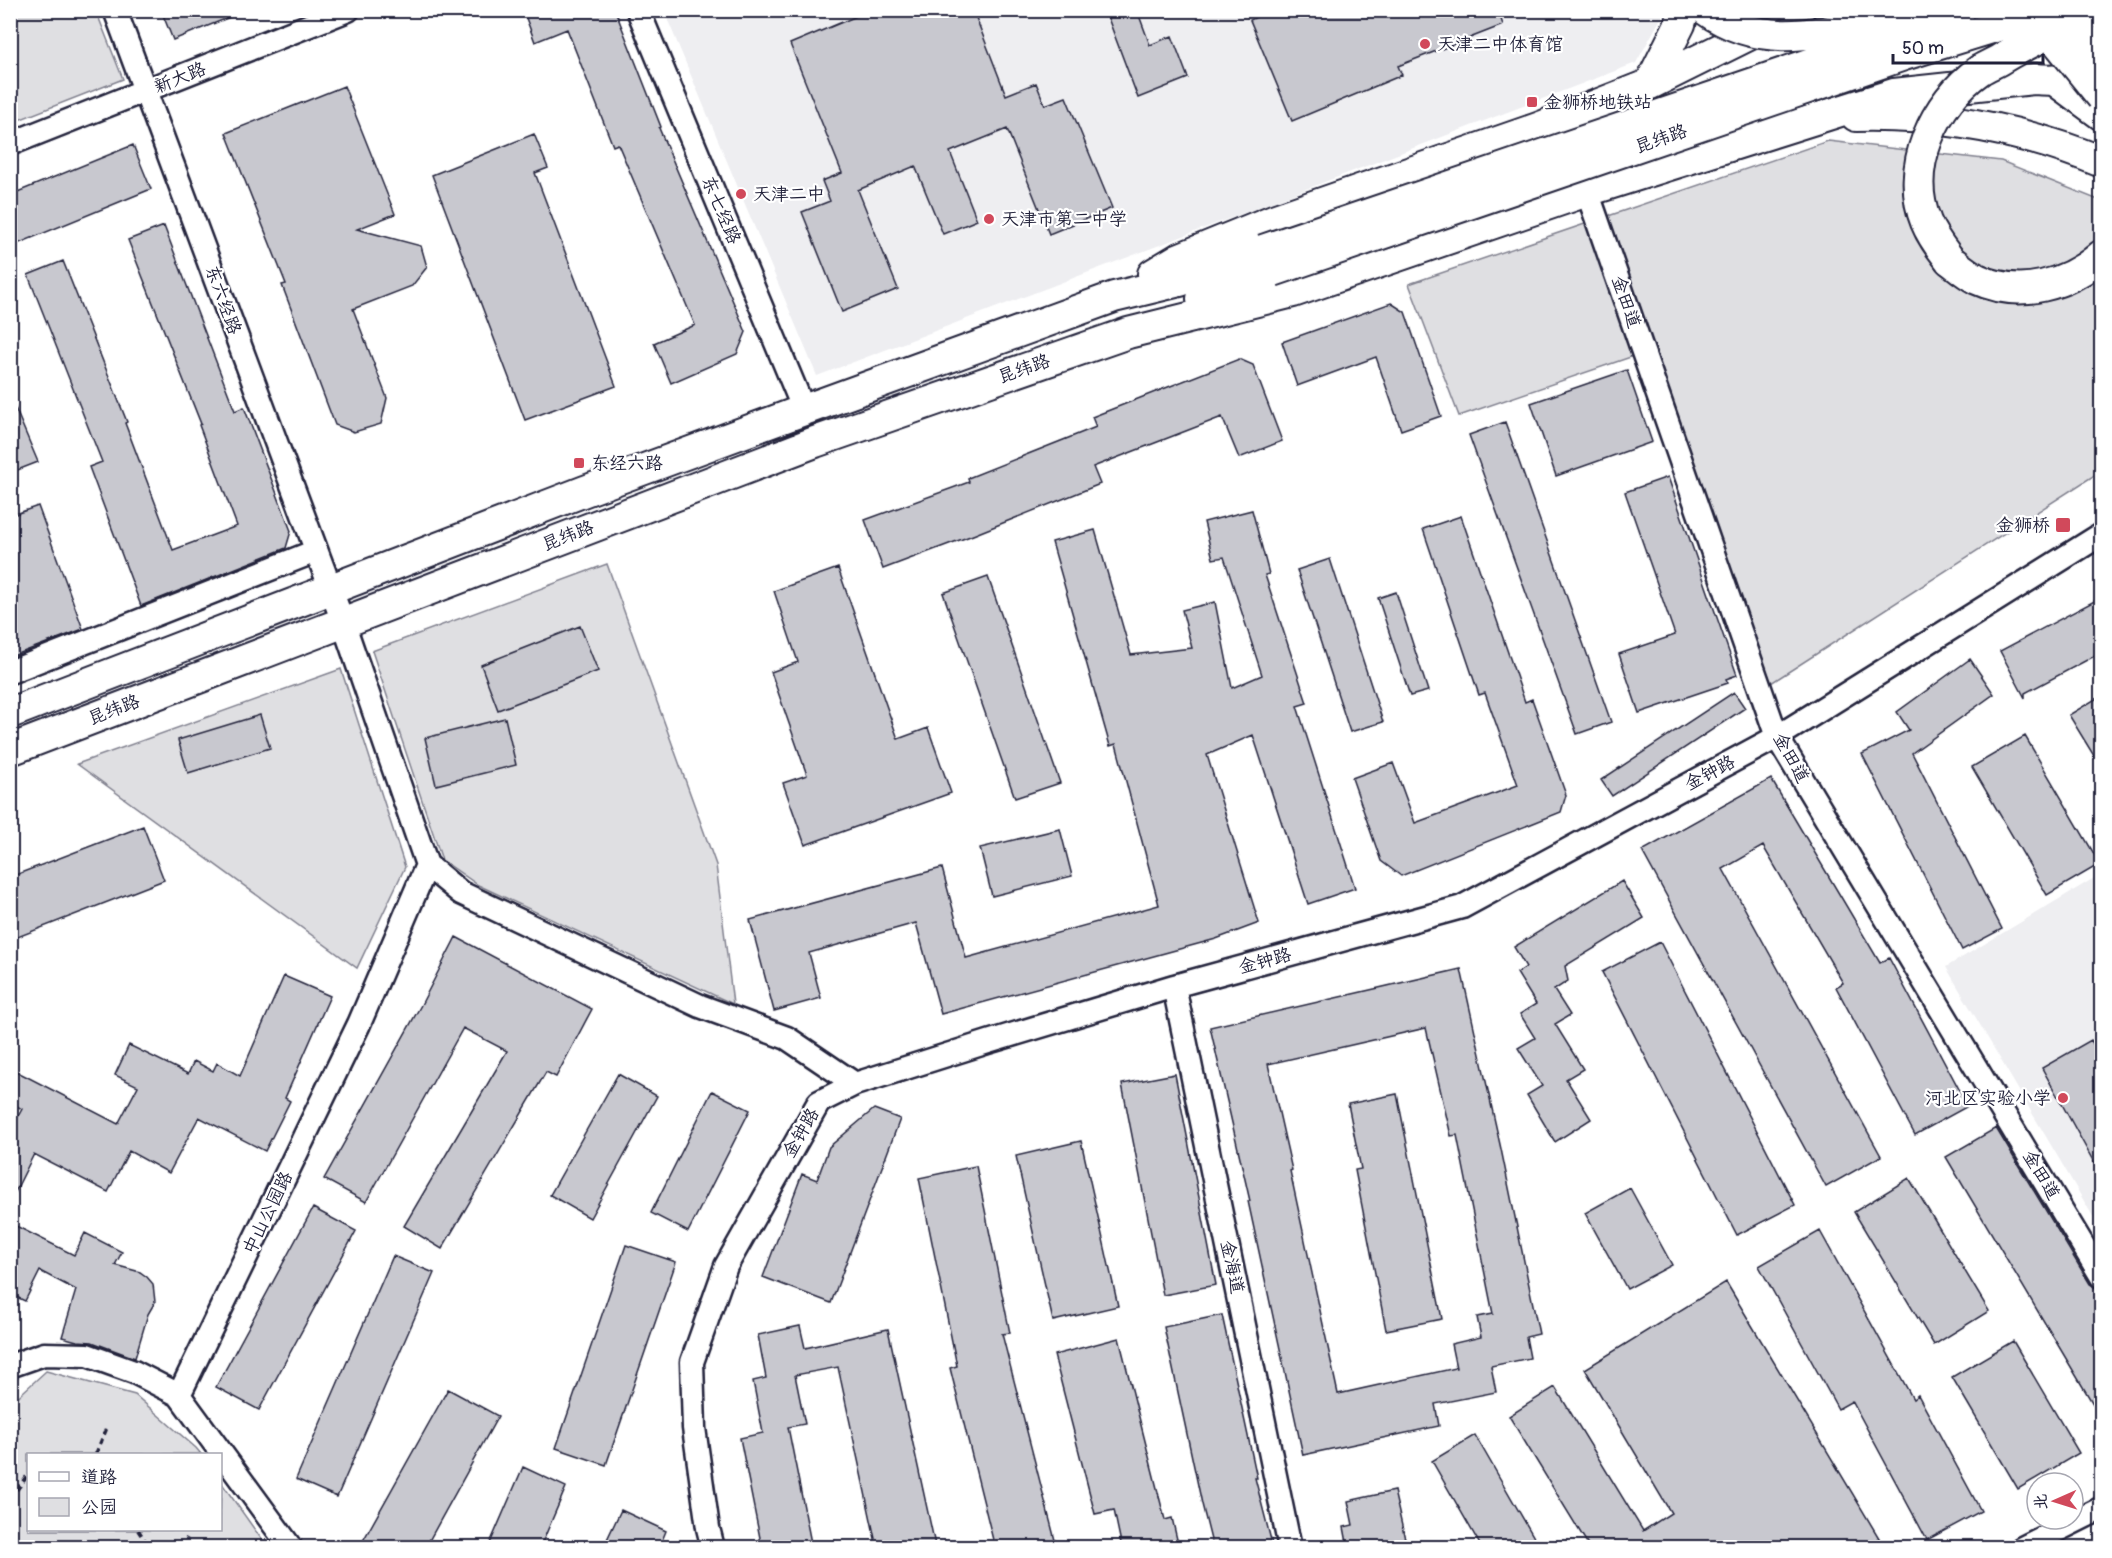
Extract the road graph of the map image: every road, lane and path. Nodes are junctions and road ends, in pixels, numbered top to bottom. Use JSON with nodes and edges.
{"nodes":[{"id":1,"x":115,"y":10,"type":"edge"},
{"id":2,"x":348,"y":10,"type":"edge"},
{"id":3,"x":638,"y":10,"type":"edge"},
{"id":4,"x":1684,"y":10,"type":"edge"},
{"id":5,"x":1706,"y":10,"type":"edge"},
{"id":6,"x":1799,"y":10,"type":"edge"},
{"id":7,"x":1938,"y":10,"type":"edge"},
{"id":8,"x":1960,"y":10,"type":"edge"},
{"id":9,"x":2020,"y":10,"type":"edge"},
{"id":10,"x":2033,"y":10,"type":"edge"},
{"id":11,"x":2052,"y":10,"type":"edge"},
{"id":12,"x":2089,"y":10,"type":"edge"},
{"id":13,"x":2098,"y":10,"type":"edge"},
{"id":14,"x":2102,"y":23,"type":"edge"},
{"id":15,"x":2074,"y":69,"type":"edge"},
{"id":16,"x":1650,"y":84,"type":"junction"},
{"id":17,"x":146,"y":91,"type":"junction"},
{"id":18,"x":2102,"y":97,"type":"edge"},
{"id":19,"x":2102,"y":115,"type":"edge"},
{"id":20,"x":1826,"y":116,"type":"junction"},
{"id":21,"x":10,"y":144,"type":"edge"},
{"id":22,"x":2102,"y":162,"type":"edge"},
{"id":23,"x":1587,"y":191,"type":"junction"},
{"id":24,"x":2102,"y":255,"type":"edge"},
{"id":25,"x":1268,"y":260,"type":"junction"},
{"id":26,"x":1114,"y":297,"type":"junction"},
{"id":27,"x":1128,"y":333,"type":"junction"},
{"id":28,"x":804,"y":410,"type":"junction"},
{"id":29,"x":2102,"y":534,"type":"edge"},
{"id":30,"x":316,"y":551,"type":"junction"},
{"id":31,"x":331,"y":590,"type":"junction"},
{"id":32,"x":343,"y":622,"type":"junction"},
{"id":33,"x":10,"y":672,"type":"edge"},
{"id":34,"x":10,"y":713,"type":"edge"},
{"id":35,"x":1777,"y":737,"type":"junction"},
{"id":36,"x":10,"y":750,"type":"edge"},
{"id":37,"x":427,"y":866,"type":"junction"},
{"id":38,"x":1174,"y":986,"type":"junction"},
{"id":39,"x":855,"y":1084,"type":"junction"},
{"id":40,"x":2102,"y":1276,"type":"edge"},
{"id":41,"x":10,"y":1366,"type":"edge"},
{"id":42,"x":179,"y":1395,"type":"junction"},
{"id":43,"x":107,"y":1427,"type":"dead end"},
{"id":44,"x":97,"y":1453,"type":"edge"},
{"id":45,"x":221,"y":1453,"type":"edge"},
{"id":46,"x":222,"y":1454,"type":"edge"},
{"id":47,"x":27,"y":1476,"type":"edge"},
{"id":48,"x":10,"y":1498,"type":"edge"},
{"id":49,"x":2102,"y":1508,"type":"edge"},
{"id":50,"x":139,"y":1531,"type":"edge"},
{"id":51,"x":10,"y":1536,"type":"edge"},
{"id":52,"x":187,"y":1538,"type":"dead end"},
{"id":53,"x":13,"y":1548,"type":"edge"},
{"id":54,"x":150,"y":1548,"type":"edge"},
{"id":55,"x":181,"y":1548,"type":"edge"},
{"id":56,"x":291,"y":1548,"type":"edge"},
{"id":57,"x":713,"y":1548,"type":"edge"},
{"id":58,"x":1290,"y":1548,"type":"edge"},
{"id":59,"x":2022,"y":1548,"type":"edge"}],
"edges":[{"from":1,"to":17,"type":"street","name":"东六经路"},
{"from":2,"to":17,"type":"street","name":"新大路"},
{"from":3,"to":28,"type":"street","name":"东七经路"},
{"from":4,"to":16,"type":"main road"},
{"from":5,"to":7,"type":"main road","bridge":true},
{"from":6,"to":16,"type":"main road"},
{"from":8,"to":15,"type":"main road"},
{"from":8,"to":25,"type":"main road","name":"昆纬路","bridge":true},
{"from":9,"to":15,"type":"main road","bridge":true},
{"from":10,"to":15,"type":"main road","bridge":true},
{"from":11,"to":15,"type":"main road","bridge":true},
{"from":11,"to":25,"type":"main road","name":"昆纬路","bridge":true},
{"from":12,"to":14,"type":"main road"},
{"from":13,"to":24,"type":"main road","bridge":true},
{"from":15,"to":18,"type":"main road","bridge":true},
{"from":15,"to":19,"type":"main road"},
{"from":15,"to":20,"type":"main road"},
{"from":16,"to":26,"type":"main road"},
{"from":17,"to":21,"type":"street","name":"新大路"},
{"from":17,"to":30,"type":"street","name":"东六经路"},
{"from":20,"to":22,"type":"main road"},
{"from":20,"to":23,"type":"main road"},
{"from":23,"to":27,"type":"main road"},
{"from":23,"to":35,"type":"street","name":"金田道"},
{"from":25,"to":26,"type":"main road"},
{"from":25,"to":27,"type":"main road"},
{"from":26,"to":28,"type":"main road","name":"昆纬路"},
{"from":27,"to":32,"type":"main road","name":"昆纬路"},
{"from":28,"to":31,"type":"main road","name":"昆纬路"},
{"from":29,"to":35,"type":"street","name":"金钟路"},
{"from":30,"to":31,"type":"street","name":"东六经路"},
{"from":30,"to":33,"type":"street"},
{"from":31,"to":32,"type":"street","name":"东六经路"},
{"from":31,"to":34,"type":"main road","name":"昆纬路"},
{"from":32,"to":36,"type":"main road","name":"昆纬路"},
{"from":32,"to":37,"type":"street","name":"东六经路"},
{"from":35,"to":38,"type":"street","name":"金钟路"},
{"from":35,"to":40,"type":"street","name":"金田道"},
{"from":37,"to":39,"type":"street"},
{"from":37,"to":42,"type":"street","name":"中山公园路"},
{"from":38,"to":39,"type":"street","name":"金钟路"},
{"from":38,"to":58,"type":"street","name":"金海道"},
{"from":39,"to":57,"type":"street","name":"金钟路"},
{"from":41,"to":42,"type":"street"},
{"from":42,"to":45,"type":"street"},
{"from":43,"to":44,"type":"path"},
{"from":46,"to":56,"type":"street"},
{"from":47,"to":48,"type":"path"},
{"from":49,"to":59,"type":"street"},
{"from":50,"to":54,"type":"path"},
{"from":51,"to":53,"type":"path"},
{"from":52,"to":55,"type":"path"}]}
